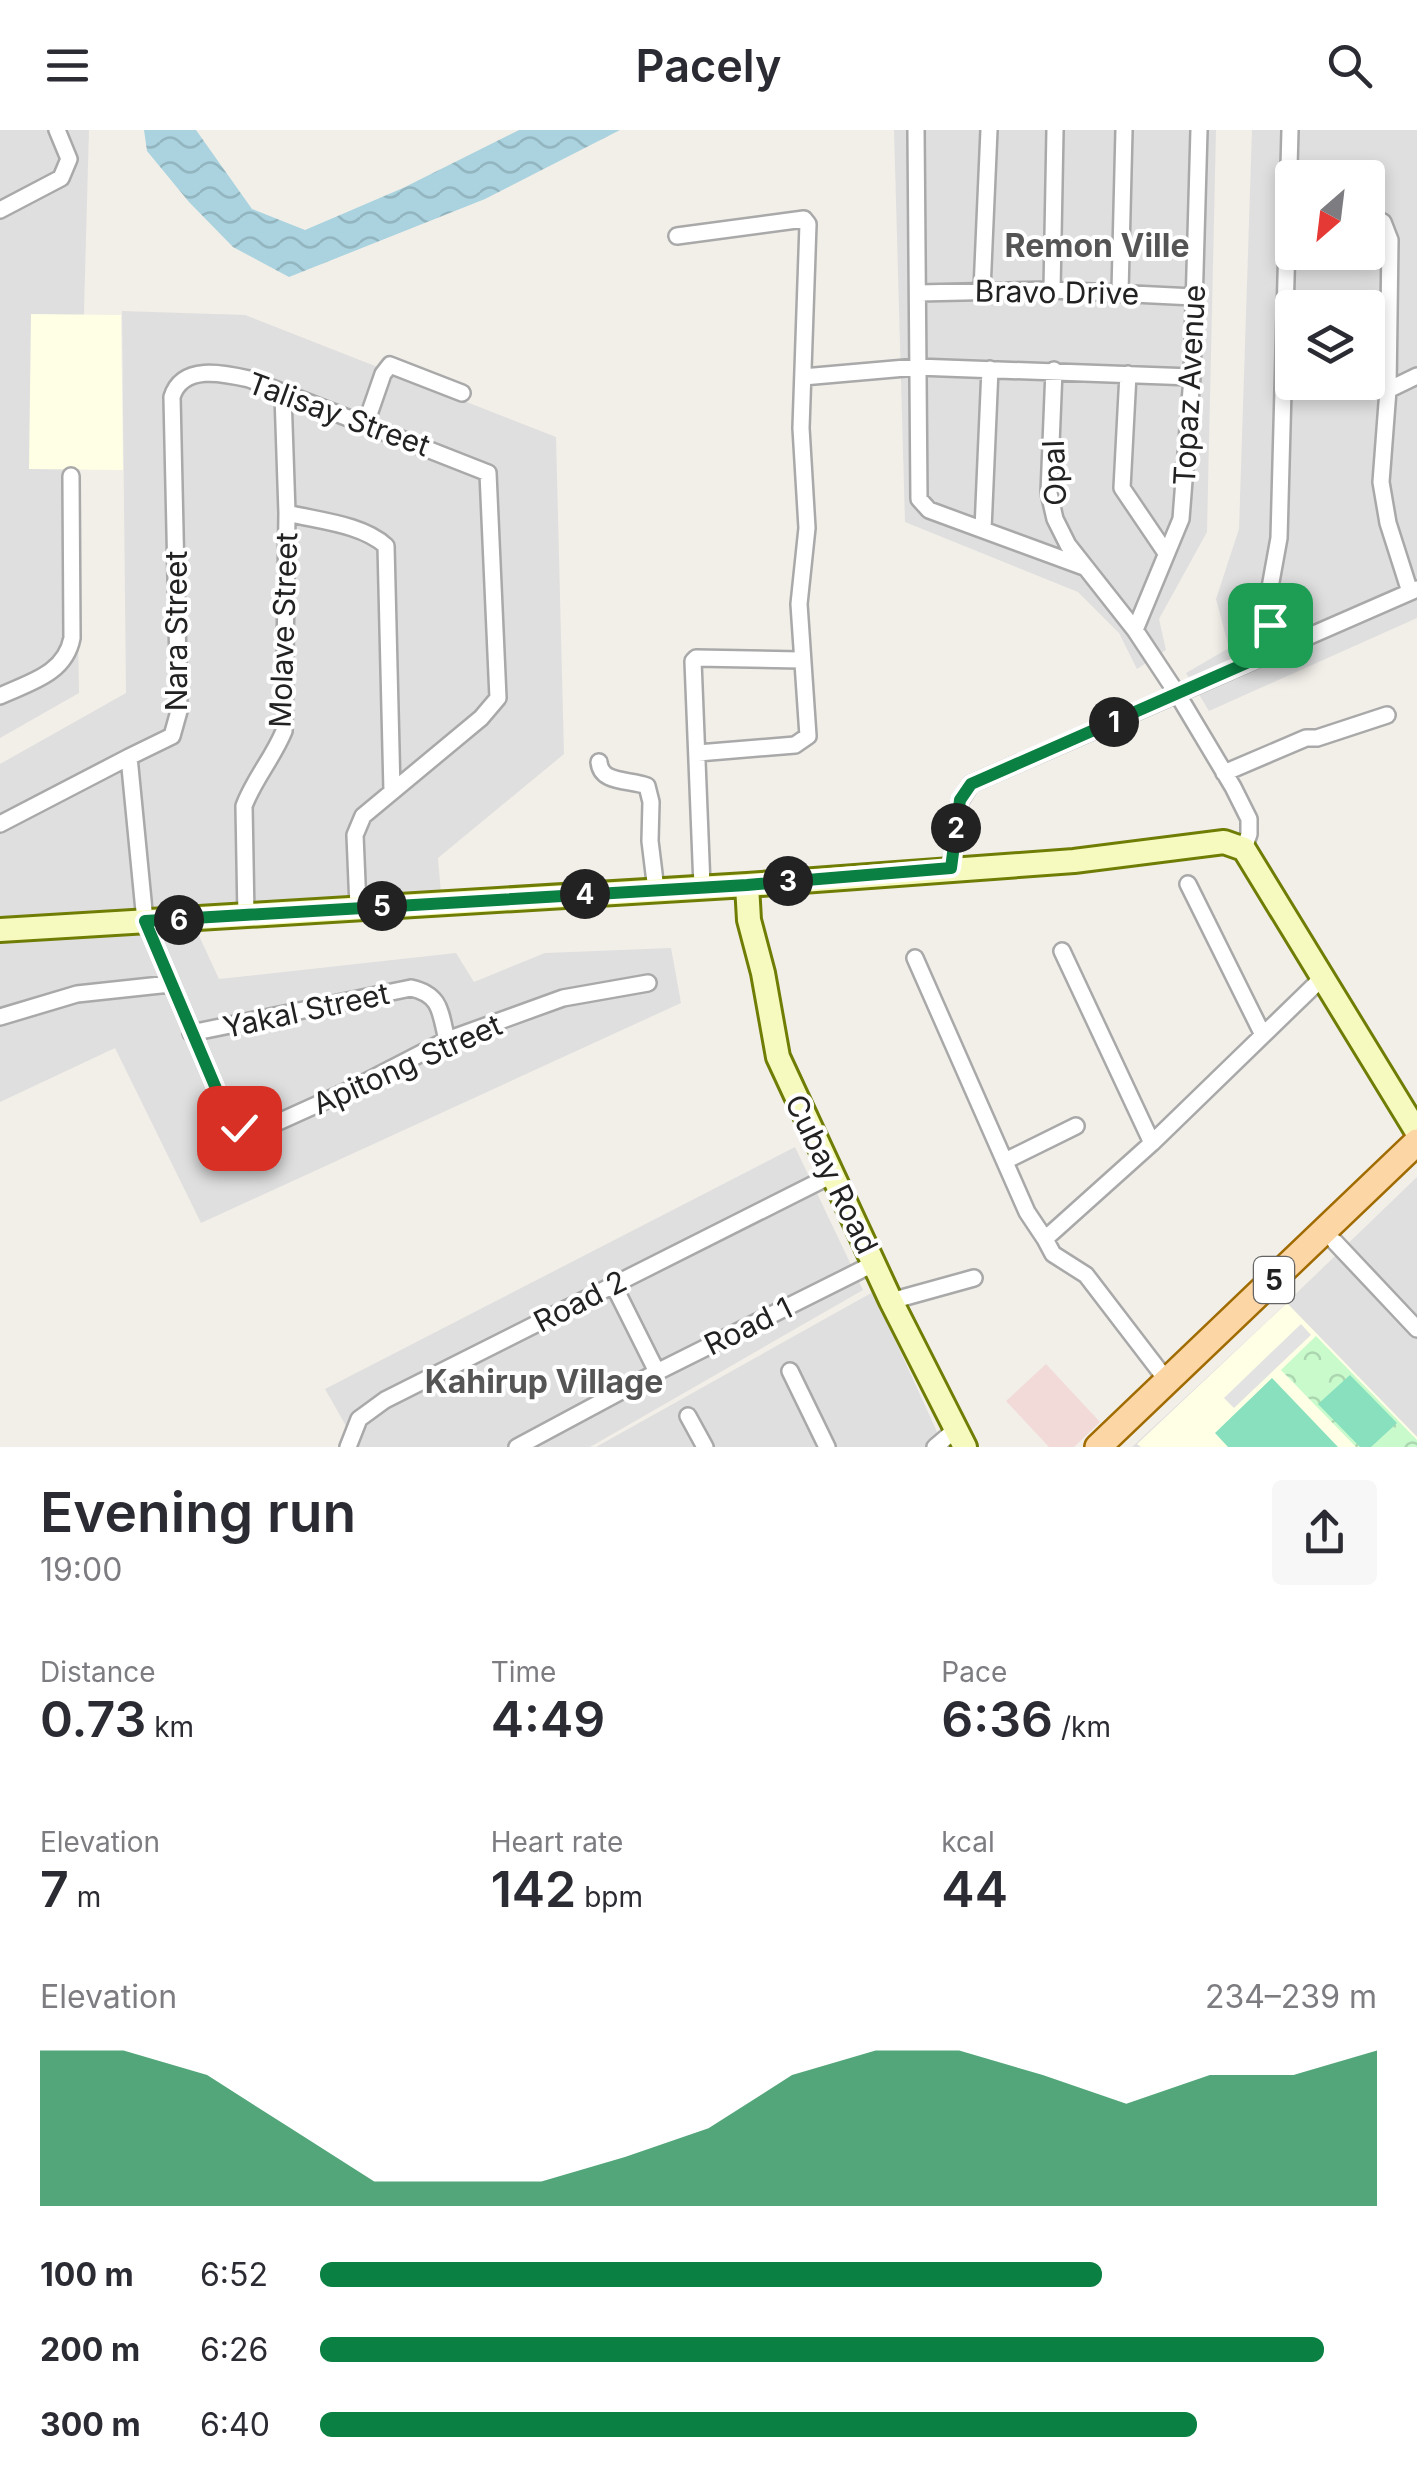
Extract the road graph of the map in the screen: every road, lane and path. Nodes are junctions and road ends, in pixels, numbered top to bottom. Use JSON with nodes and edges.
{"nodes":[{"id":1,"x":57,"y":130,"type":"edge"},
{"id":2,"x":916,"y":130,"type":"edge"},
{"id":3,"x":989,"y":130,"type":"edge"},
{"id":4,"x":1056,"y":130,"type":"edge"},
{"id":5,"x":1124,"y":130,"type":"edge"},
{"id":6,"x":1199,"y":130,"type":"edge"},
{"id":7,"x":1290,"y":130,"type":"edge"},
{"id":8,"x":1290,"y":160,"type":"edge"},
{"id":9,"x":0,"y":210,"type":"edge"},
{"id":10,"x":1385,"y":229,"type":"edge"},
{"id":11,"x":677,"y":236,"type":"dead end"},
{"id":12,"x":1288,"y":270,"type":"edge"},
{"id":13,"x":982,"y":290,"type":"junction"},
{"id":14,"x":1052,"y":290,"type":"junction"},
{"id":15,"x":919,"y":292,"type":"junction"},
{"id":16,"x":1120,"y":292,"type":"junction"},
{"id":17,"x":1194,"y":298,"type":"junction"},
{"id":18,"x":918,"y":366,"type":"junction"},
{"id":19,"x":990,"y":369,"type":"junction"},
{"id":20,"x":1054,"y":370,"type":"junction"},
{"id":21,"x":1128,"y":374,"type":"junction"},
{"id":22,"x":1417,"y":376,"type":"edge"},
{"id":23,"x":186,"y":377,"type":"joint"},
{"id":24,"x":803,"y":377,"type":"junction"},
{"id":25,"x":1192,"y":377,"type":"junction"},
{"id":26,"x":1388,"y":390,"type":"junction"},
{"id":27,"x":462,"y":393,"type":"dead end"},
{"id":28,"x":283,"y":394,"type":"junction"},
{"id":29,"x":366,"y":422,"type":"junction"},
{"id":30,"x":70,"y":476,"type":"dead end"},
{"id":31,"x":287,"y":513,"type":"junction"},
{"id":32,"x":984,"y":530,"type":"junction"},
{"id":33,"x":1166,"y":552,"type":"junction"},
{"id":34,"x":1084,"y":567,"type":"junction"},
{"id":35,"x":1414,"y":591,"type":"edge"},
{"id":36,"x":1135,"y":630,"type":"junction"},
{"id":37,"x":1276,"y":650,"type":"junction"},
{"id":38,"x":800,"y":660,"type":"junction"},
{"id":39,"x":1178,"y":694,"type":"junction"},
{"id":40,"x":0,"y":696,"type":"edge"},
{"id":41,"x":1387,"y":715,"type":"dead end"},
{"id":42,"x":698,"y":753,"type":"junction"},
{"id":43,"x":129,"y":757,"type":"junction"},
{"id":44,"x":599,"y":762,"type":"dead end"},
{"id":45,"x":1224,"y":773,"type":"junction"},
{"id":46,"x":392,"y":790,"type":"junction"},
{"id":47,"x":0,"y":824,"type":"edge"},
{"id":48,"x":1244,"y":849,"type":"junction"},
{"id":49,"x":951,"y":868,"type":"junction"},
{"id":50,"x":1188,"y":884,"type":"dead end"},
{"id":51,"x":747,"y":885,"type":"junction"},
{"id":52,"x":702,"y":886,"type":"junction"},
{"id":53,"x":656,"y":890,"type":"junction"},
{"id":54,"x":358,"y":907,"type":"junction"},
{"id":55,"x":246,"y":916,"type":"junction"},
{"id":56,"x":145,"y":921,"type":"junction"},
{"id":57,"x":0,"y":930,"type":"edge"},
{"id":58,"x":1062,"y":951,"type":"dead end"},
{"id":59,"x":915,"y":958,"type":"dead end"},
{"id":60,"x":1321,"y":979,"type":"junction"},
{"id":61,"x":648,"y":983,"type":"dead end"},
{"id":62,"x":170,"y":984,"type":"junction"},
{"id":63,"x":0,"y":1017,"type":"edge"},
{"id":64,"x":191,"y":1033,"type":"junction"},
{"id":65,"x":1263,"y":1035,"type":"junction"},
{"id":66,"x":448,"y":1040,"type":"junction"},
{"id":67,"x":1076,"y":1126,"type":"dead end"},
{"id":68,"x":1417,"y":1132,"type":"edge"},
{"id":69,"x":1417,"y":1142,"type":"edge"},
{"id":70,"x":1152,"y":1143,"type":"junction"},
{"id":71,"x":1005,"y":1161,"type":"junction"},
{"id":72,"x":1417,"y":1166,"type":"edge"},
{"id":73,"x":832,"y":1175,"type":"junction"},
{"id":74,"x":1046,"y":1238,"type":"junction"},
{"id":75,"x":1335,"y":1242,"type":"junction"},
{"id":76,"x":875,"y":1263,"type":"junction"},
{"id":77,"x":974,"y":1278,"type":"dead end"},
{"id":78,"x":614,"y":1284,"type":"junction"},
{"id":79,"x":892,"y":1301,"type":"junction"},
{"id":80,"x":1417,"y":1329,"type":"edge"},
{"id":81,"x":790,"y":1370,"type":"dead end"},
{"id":82,"x":657,"y":1372,"type":"junction"},
{"id":83,"x":1168,"y":1382,"type":"junction"},
{"id":84,"x":688,"y":1416,"type":"dead end"},
{"id":85,"x":960,"y":1438,"type":"edge"},
{"id":86,"x":348,"y":1447,"type":"edge"},
{"id":87,"x":517,"y":1447,"type":"edge"},
{"id":88,"x":705,"y":1447,"type":"edge"},
{"id":89,"x":827,"y":1447,"type":"edge"},
{"id":90,"x":935,"y":1447,"type":"edge"},
{"id":91,"x":1098,"y":1447,"type":"edge"},
{"id":92,"x":1119,"y":1447,"type":"edge"}],
"edges":[{"from":1,"to":9,"type":"street"},
{"from":2,"to":15,"type":"street"},
{"from":3,"to":13,"type":"street"},
{"from":4,"to":14,"type":"street"},
{"from":5,"to":16,"type":"street"},
{"from":6,"to":17,"type":"street","name":"Topaz Avenue"},
{"from":7,"to":8,"type":"street"},
{"from":10,"to":26,"type":"street"},
{"from":11,"to":24,"type":"street"},
{"from":12,"to":37,"type":"street"},
{"from":13,"to":14,"type":"street","name":"Bravo Drive"},
{"from":13,"to":15,"type":"street","name":"Bravo Drive"},
{"from":14,"to":16,"type":"street","name":"Bravo Drive"},
{"from":15,"to":18,"type":"street"},
{"from":16,"to":17,"type":"street","name":"Bravo Drive"},
{"from":17,"to":25,"type":"street","name":"Topaz Avenue"},
{"from":18,"to":19,"type":"street"},
{"from":18,"to":24,"type":"street"},
{"from":18,"to":32,"type":"street"},
{"from":19,"to":20,"type":"street"},
{"from":19,"to":32,"type":"street"},
{"from":20,"to":21,"type":"street"},
{"from":20,"to":34,"type":"street","name":"Opal"},
{"from":21,"to":25,"type":"street"},
{"from":21,"to":33,"type":"street"},
{"from":22,"to":26,"type":"street"},
{"from":23,"to":28,"type":"street","name":"Talisay Street"},
{"from":23,"to":43,"type":"street","name":"Nara Street"},
{"from":24,"to":38,"type":"street"},
{"from":25,"to":33,"type":"street","name":"Topaz Avenue"},
{"from":26,"to":35,"type":"street"},
{"from":27,"to":29,"type":"street"},
{"from":28,"to":29,"type":"street","name":"Talisay Street"},
{"from":28,"to":31,"type":"street","name":"Molave Street"},
{"from":29,"to":46,"type":"street","name":"Talisay Street"},
{"from":30,"to":40,"type":"street"},
{"from":31,"to":46,"type":"street"},
{"from":31,"to":55,"type":"street","name":"Molave Street"},
{"from":32,"to":34,"type":"street"},
{"from":33,"to":36,"type":"street","name":"Topaz Avenue"},
{"from":34,"to":36,"type":"street","name":"Opal"},
{"from":35,"to":37,"type":"street"},
{"from":36,"to":39,"type":"street","name":"Opal"},
{"from":37,"to":39,"type":"street"},
{"from":38,"to":42,"type":"street"},
{"from":38,"to":42,"type":"street"},
{"from":39,"to":45,"type":"street","name":"Opal"},
{"from":39,"to":49,"type":"street"},
{"from":41,"to":45,"type":"street"},
{"from":42,"to":52,"type":"street"},
{"from":43,"to":47,"type":"street","name":"Nara Street"},
{"from":43,"to":56,"type":"street"},
{"from":44,"to":53,"type":"street"},
{"from":45,"to":48,"type":"street","name":"Opal"},
{"from":46,"to":54,"type":"street"},
{"from":48,"to":49,"type":"main road"},
{"from":48,"to":60,"type":"main road"},
{"from":49,"to":51,"type":"main road"},
{"from":50,"to":65,"type":"street"},
{"from":51,"to":52,"type":"main road"},
{"from":51,"to":73,"type":"main road","name":"Cubay Road"},
{"from":52,"to":53,"type":"main road"},
{"from":53,"to":54,"type":"main road"},
{"from":54,"to":55,"type":"main road"},
{"from":55,"to":56,"type":"main road"},
{"from":56,"to":57,"type":"main road"},
{"from":56,"to":62,"type":"street"},
{"from":58,"to":70,"type":"street"},
{"from":59,"to":71,"type":"street"},
{"from":60,"to":65,"type":"street"},
{"from":60,"to":68,"type":"main road"},
{"from":61,"to":66,"type":"street","name":"Apitong Street"},
{"from":62,"to":63,"type":"street"},
{"from":62,"to":64,"type":"street"},
{"from":64,"to":66,"type":"street","name":"Yakal Street"},
{"from":64,"to":66,"type":"street","name":"Apitong Street"},
{"from":65,"to":70,"type":"street"},
{"from":67,"to":71,"type":"street"},
{"from":69,"to":83,"type":"main road","number":"5"},
{"from":70,"to":74,"type":"street"},
{"from":71,"to":74,"type":"street"},
{"from":72,"to":75,"type":"main road"},
{"from":73,"to":76,"type":"main road","name":"Cubay Road"},
{"from":73,"to":78,"type":"street","name":"Road 2"},
{"from":74,"to":83,"type":"street"},
{"from":75,"to":80,"type":"street"},
{"from":75,"to":92,"type":"main road"},
{"from":76,"to":79,"type":"main road","name":"Cubay Road"},
{"from":76,"to":82,"type":"street","name":"Road 1"},
{"from":77,"to":79,"type":"street"},
{"from":78,"to":82,"type":"street"},
{"from":78,"to":86,"type":"street","name":"Road 2"},
{"from":79,"to":85,"type":"main road","name":"Cubay Road"},
{"from":81,"to":89,"type":"street"},
{"from":82,"to":87,"type":"street","name":"Road 1"},
{"from":83,"to":91,"type":"main road","number":"5"},
{"from":84,"to":88,"type":"street"},
{"from":85,"to":90,"type":"street"}]}
